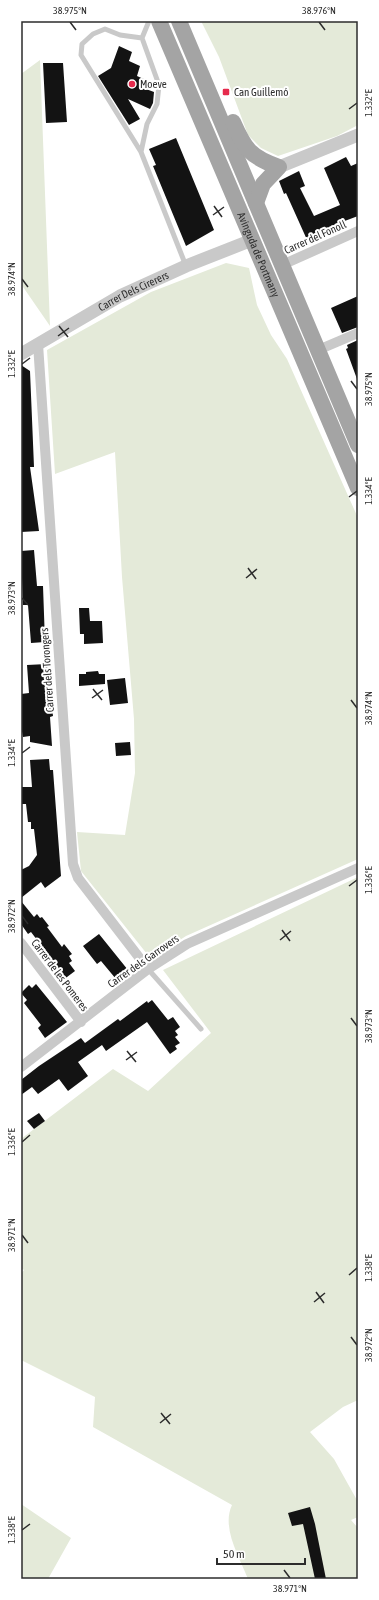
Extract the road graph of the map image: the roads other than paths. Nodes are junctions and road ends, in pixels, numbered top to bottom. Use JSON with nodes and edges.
{"nodes":[{"id":1,"x":149,"y":21,"type":"edge"},
{"id":2,"x":159,"y":21,"type":"edge"},
{"id":3,"x":179,"y":21,"type":"edge"},
{"id":4,"x":189,"y":21,"type":"edge"},
{"id":5,"x":142,"y":38,"type":"junction"},
{"id":6,"x":358,"y":135,"type":"edge"},
{"id":7,"x":141,"y":152,"type":"junction"},
{"id":8,"x":278,"y":167,"type":"junction"},
{"id":9,"x":256,"y":203,"type":"junction"},
{"id":10,"x":358,"y":231,"type":"edge"},
{"id":11,"x":252,"y":240,"type":"junction"},
{"id":12,"x":282,"y":265,"type":"junction"},
{"id":13,"x":186,"y":266,"type":"junction"},
{"id":14,"x":358,"y":333,"type":"edge"},
{"id":15,"x":38,"y":344,"type":"junction"},
{"id":16,"x":318,"y":350,"type":"junction"},
{"id":17,"x":21,"y":354,"type":"edge"},
{"id":18,"x":358,"y":445,"type":"edge"},
{"id":19,"x":358,"y":488,"type":"edge"},
{"id":20,"x":358,"y":868,"type":"edge"},
{"id":21,"x":21,"y":943,"type":"edge"},
{"id":22,"x":148,"y":969,"type":"junction"},
{"id":23,"x":80,"y":1022,"type":"junction"},
{"id":24,"x":201,"y":1029,"type":"dead end"},
{"id":25,"x":21,"y":1067,"type":"edge"}],
"edges":[{"from":1,"to":5,"type":"lane"},
{"from":2,"to":11,"type":"main road","name":"Avinguda de Portmany"},
{"from":3,"to":9,"type":"main road","name":"Avinguda de Portmany"},
{"from":4,"to":8,"type":"main road"},
{"from":5,"to":7,"type":"lane"},
{"from":5,"to":7,"type":"lane"},
{"from":6,"to":8,"type":"street"},
{"from":7,"to":13,"type":"lane"},
{"from":8,"to":9,"type":"main road"},
{"from":9,"to":12,"type":"main road","name":"Avinguda de Portmany"},
{"from":10,"to":12,"type":"street","name":"Carrer del Fonoll"},
{"from":11,"to":13,"type":"street","name":"Carrer Dels Cirerers"},
{"from":11,"to":19,"type":"main road","name":"Avinguda de Portmany"},
{"from":12,"to":16,"type":"main road","name":"Avinguda de Portmany"},
{"from":13,"to":15,"type":"street","name":"Carrer Dels Cirerers"},
{"from":14,"to":16,"type":"street"},
{"from":15,"to":17,"type":"street","name":"Carrer Dels Cirerers"},
{"from":15,"to":22,"type":"street","name":"Carrer dels Torongers"},
{"from":16,"to":18,"type":"main road","name":"Avinguda de Portmany"},
{"from":20,"to":22,"type":"street","name":"Carrer dels Garrovers"},
{"from":21,"to":23,"type":"street","name":"Carrer de les Pomeres"},
{"from":22,"to":23,"type":"street","name":"Carrer dels Garrovers"},
{"from":22,"to":24,"type":"lane"},
{"from":23,"to":25,"type":"street","name":"Carrer dels Garrovers"}]}
